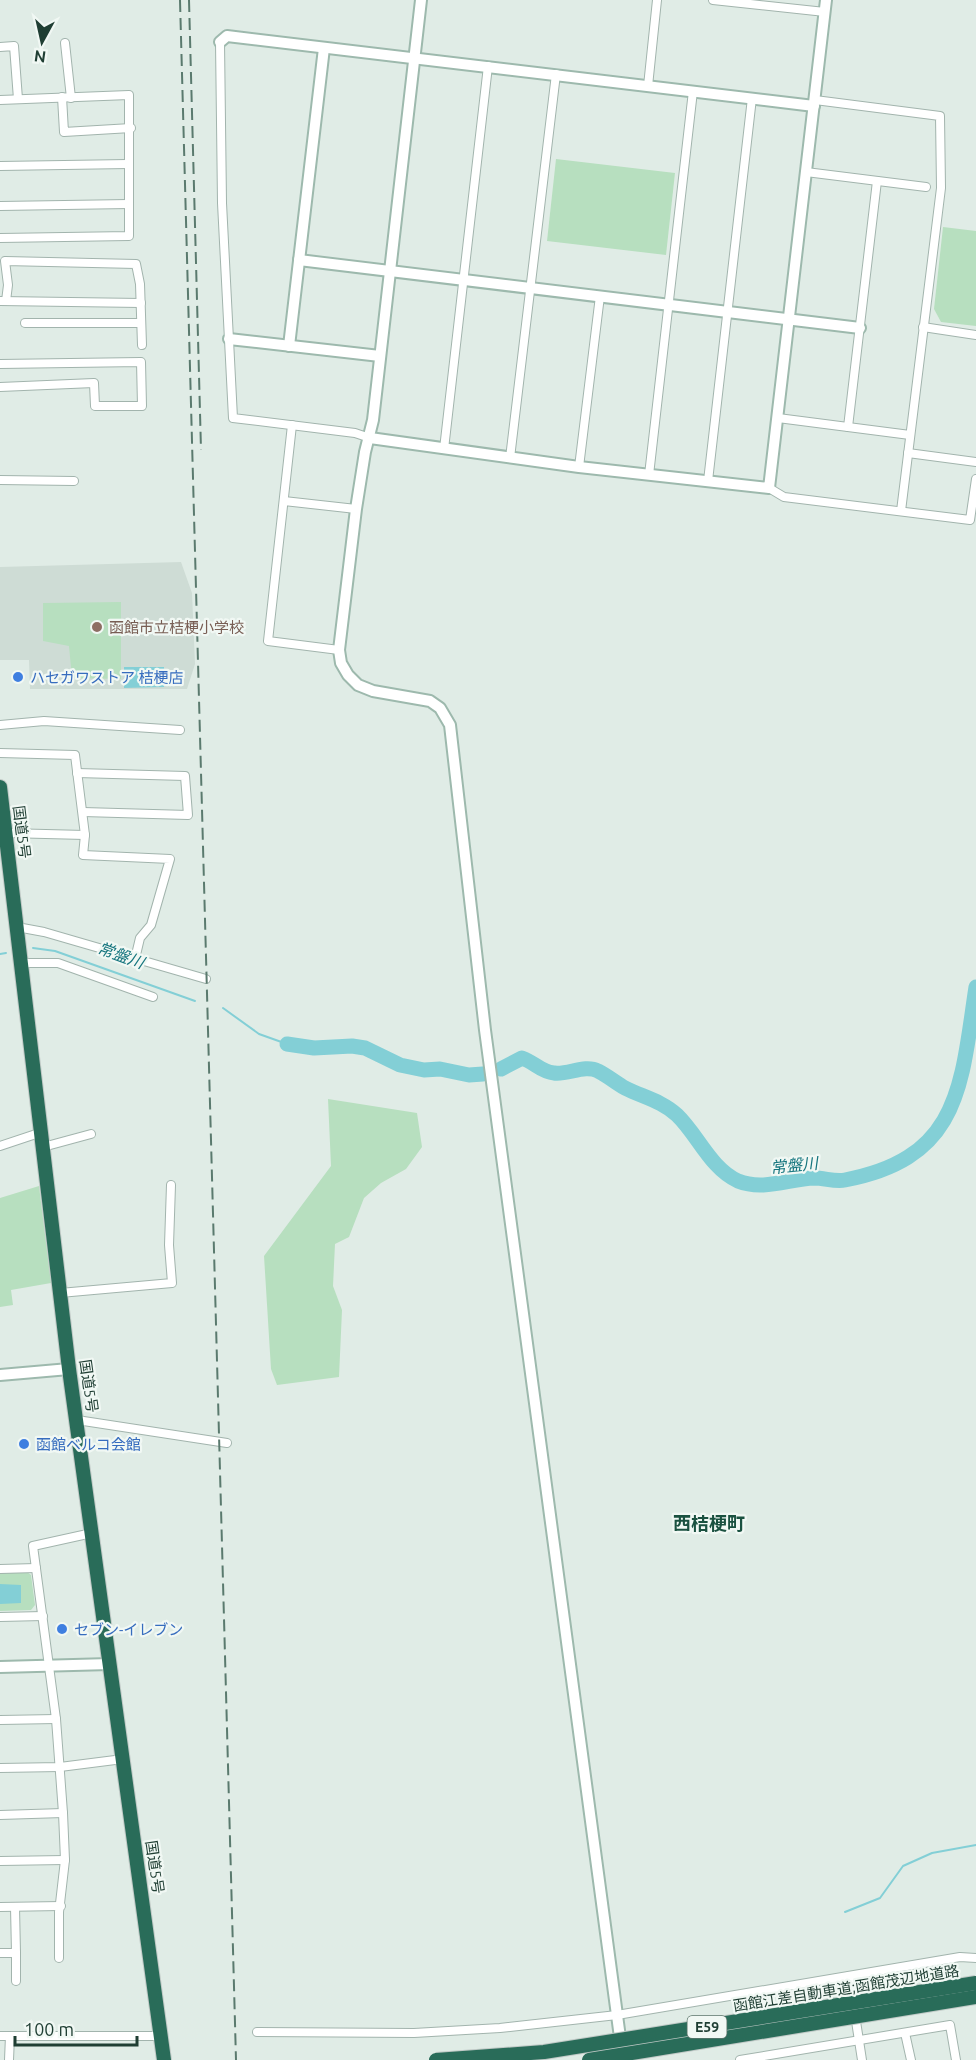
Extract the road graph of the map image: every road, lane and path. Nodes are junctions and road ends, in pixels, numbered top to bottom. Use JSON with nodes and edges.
{"nodes":[{"id":1,"x":421,"y":0,"type":"edge"},
{"id":2,"x":657,"y":0,"type":"edge"},
{"id":3,"x":713,"y":0,"type":"edge"},
{"id":4,"x":826,"y":0,"type":"edge"},
{"id":5,"x":825,"y":12,"type":"junction"},
{"id":6,"x":220,"y":42,"type":"joint"},
{"id":7,"x":65,"y":43,"type":"dead end"},
{"id":8,"x":0,"y":46,"type":"edge"},
{"id":9,"x":324,"y":48,"type":"junction"},
{"id":10,"x":414,"y":57,"type":"junction"},
{"id":11,"x":488,"y":66,"type":"junction"},
{"id":12,"x":556,"y":74,"type":"junction"},
{"id":13,"x":648,"y":86,"type":"junction"},
{"id":14,"x":693,"y":91,"type":"junction"},
{"id":15,"x":66,"y":98,"type":"junction"},
{"id":16,"x":752,"y":98,"type":"junction"},
{"id":17,"x":18,"y":99,"type":"junction"},
{"id":18,"x":0,"y":100,"type":"edge"},
{"id":19,"x":814,"y":103,"type":"junction"},
{"id":20,"x":131,"y":128,"type":"junction"},
{"id":21,"x":128,"y":164,"type":"junction"},
{"id":22,"x":0,"y":166,"type":"edge"},
{"id":23,"x":806,"y":172,"type":"junction"},
{"id":24,"x":877,"y":181,"type":"junction"},
{"id":25,"x":926,"y":187,"type":"dead end"},
{"id":26,"x":129,"y":204,"type":"junction"},
{"id":27,"x":0,"y":206,"type":"edge"},
{"id":28,"x":0,"y":238,"type":"edge"},
{"id":29,"x":299,"y":260,"type":"junction"},
{"id":30,"x":390,"y":271,"type":"junction"},
{"id":31,"x":463,"y":280,"type":"junction"},
{"id":32,"x":532,"y":288,"type":"junction"},
{"id":33,"x":600,"y":296,"type":"junction"},
{"id":34,"x":3,"y":301,"type":"edge"},
{"id":35,"x":141,"y":303,"type":"junction"},
{"id":36,"x":669,"y":304,"type":"junction"},
{"id":37,"x":726,"y":311,"type":"junction"},
{"id":38,"x":789,"y":319,"type":"junction"},
{"id":39,"x":25,"y":323,"type":"dead end"},
{"id":40,"x":141,"y":323,"type":"junction"},
{"id":41,"x":923,"y":327,"type":"junction"},
{"id":42,"x":860,"y":328,"type":"junction"},
{"id":43,"x":976,"y":335,"type":"edge"},
{"id":44,"x":229,"y":339,"type":"junction"},
{"id":45,"x":142,"y":345,"type":"dead end"},
{"id":46,"x":289,"y":345,"type":"junction"},
{"id":47,"x":380,"y":356,"type":"junction"},
{"id":48,"x":0,"y":364,"type":"edge"},
{"id":49,"x":0,"y":387,"type":"edge"},
{"id":50,"x":778,"y":418,"type":"junction"},
{"id":51,"x":292,"y":425,"type":"junction"},
{"id":52,"x":848,"y":427,"type":"junction"},
{"id":53,"x":910,"y":435,"type":"junction"},
{"id":54,"x":369,"y":438,"type":"junction"},
{"id":55,"x":444,"y":449,"type":"junction"},
{"id":56,"x":908,"y":453,"type":"junction"},
{"id":57,"x":510,"y":458,"type":"junction"},
{"id":58,"x":976,"y":462,"type":"edge"},
{"id":59,"x":579,"y":467,"type":"junction"},
{"id":60,"x":650,"y":475,"type":"junction"},
{"id":61,"x":976,"y":479,"type":"edge"},
{"id":62,"x":0,"y":480,"type":"edge"},
{"id":63,"x":74,"y":481,"type":"dead end"},
{"id":64,"x":708,"y":481,"type":"junction"},
{"id":65,"x":769,"y":488,"type":"junction"},
{"id":66,"x":284,"y":501,"type":"junction"},
{"id":67,"x":356,"y":509,"type":"junction"},
{"id":68,"x":901,"y":511,"type":"junction"},
{"id":69,"x":339,"y":650,"type":"junction"},
{"id":70,"x":0,"y":725,"type":"edge"},
{"id":71,"x":180,"y":730,"type":"dead end"},
{"id":72,"x":0,"y":753,"type":"edge"},
{"id":73,"x":77,"y":773,"type":"junction"},
{"id":74,"x":0,"y":786,"type":"edge"},
{"id":75,"x":83,"y":812,"type":"junction"},
{"id":76,"x":6,"y":833,"type":"junction"},
{"id":77,"x":85,"y":836,"type":"junction"},
{"id":78,"x":5,"y":875,"type":"edge"},
{"id":79,"x":17,"y":927,"type":"junction"},
{"id":80,"x":135,"y":959,"type":"junction"},
{"id":81,"x":21,"y":963,"type":"junction"},
{"id":82,"x":206,"y":979,"type":"dead end"},
{"id":83,"x":153,"y":997,"type":"dead end"},
{"id":84,"x":42,"y":1132,"type":"junction"},
{"id":85,"x":91,"y":1134,"type":"dead end"},
{"id":86,"x":0,"y":1146,"type":"edge"},
{"id":87,"x":43,"y":1147,"type":"junction"},
{"id":88,"x":171,"y":1185,"type":"dead end"},
{"id":89,"x":60,"y":1293,"type":"junction"},
{"id":90,"x":69,"y":1369,"type":"junction"},
{"id":91,"x":0,"y":1375,"type":"edge"},
{"id":92,"x":77,"y":1420,"type":"junction"},
{"id":93,"x":227,"y":1443,"type":"dead end"},
{"id":94,"x":92,"y":1533,"type":"junction"},
{"id":95,"x":36,"y":1568,"type":"junction"},
{"id":96,"x":0,"y":1569,"type":"edge"},
{"id":97,"x":43,"y":1616,"type":"junction"},
{"id":98,"x":0,"y":1617,"type":"edge"},
{"id":99,"x":110,"y":1664,"type":"junction"},
{"id":100,"x":50,"y":1666,"type":"junction"},
{"id":101,"x":0,"y":1667,"type":"edge"},
{"id":102,"x":56,"y":1719,"type":"junction"},
{"id":103,"x":0,"y":1720,"type":"edge"},
{"id":104,"x":123,"y":1759,"type":"junction"},
{"id":105,"x":60,"y":1767,"type":"junction"},
{"id":106,"x":0,"y":1768,"type":"edge"},
{"id":107,"x":63,"y":1813,"type":"junction"},
{"id":108,"x":0,"y":1815,"type":"edge"},
{"id":109,"x":65,"y":1860,"type":"junction"},
{"id":110,"x":0,"y":1861,"type":"edge"},
{"id":111,"x":61,"y":1906,"type":"junction"},
{"id":112,"x":0,"y":1907,"type":"edge"},
{"id":113,"x":15,"y":1907,"type":"junction"},
{"id":114,"x":0,"y":1953,"type":"edge"},
{"id":115,"x":15,"y":1953,"type":"junction"},
{"id":116,"x":59,"y":1958,"type":"dead end"},
{"id":117,"x":976,"y":1958,"type":"edge"},
{"id":118,"x":849,"y":1976,"type":"junction"},
{"id":119,"x":16,"y":1981,"type":"dead end"},
{"id":120,"x":976,"y":1983,"type":"edge"},
{"id":121,"x":976,"y":1997,"type":"edge"},
{"id":122,"x":617,"y":2015,"type":"junction"},
{"id":123,"x":257,"y":2032,"type":"dead end"},
{"id":124,"x":905,"y":2032,"type":"junction"},
{"id":125,"x":0,"y":2036,"type":"edge"},
{"id":126,"x":10,"y":2036,"type":"junction"},
{"id":127,"x":162,"y":2036,"type":"junction"},
{"id":128,"x":859,"y":2041,"type":"junction"},
{"id":129,"x":9,"y":2060,"type":"edge"},
{"id":130,"x":164,"y":2060,"type":"edge"},
{"id":131,"x":436,"y":2060,"type":"edge"},
{"id":132,"x":589,"y":2060,"type":"edge"},
{"id":133,"x":624,"y":2060,"type":"edge"},
{"id":134,"x":740,"y":2060,"type":"edge"},
{"id":135,"x":862,"y":2060,"type":"edge"},
{"id":136,"x":910,"y":2060,"type":"edge"},
{"id":137,"x":956,"y":2060,"type":"edge"}],
"edges":[{"from":1,"to":10,"type":"street"},
{"from":2,"to":13,"type":"street"},
{"from":3,"to":5,"type":"street"},
{"from":4,"to":5,"type":"street"},
{"from":5,"to":19,"type":"street"},
{"from":6,"to":9,"type":"street"},
{"from":6,"to":44,"type":"street"},
{"from":7,"to":15,"type":"street"},
{"from":8,"to":17,"type":"street"},
{"from":9,"to":10,"type":"street"},
{"from":9,"to":29,"type":"street"},
{"from":10,"to":11,"type":"street"},
{"from":10,"to":30,"type":"street"},
{"from":11,"to":12,"type":"street"},
{"from":11,"to":31,"type":"street"},
{"from":12,"to":13,"type":"street"},
{"from":12,"to":32,"type":"street"},
{"from":13,"to":14,"type":"street"},
{"from":14,"to":16,"type":"street"},
{"from":14,"to":36,"type":"street"},
{"from":15,"to":17,"type":"street"},
{"from":15,"to":20,"type":"street"},
{"from":15,"to":20,"type":"street"},
{"from":16,"to":19,"type":"street"},
{"from":16,"to":37,"type":"street"},
{"from":17,"to":18,"type":"street"},
{"from":19,"to":23,"type":"street"},
{"from":19,"to":41,"type":"street"},
{"from":20,"to":21,"type":"street"},
{"from":21,"to":22,"type":"street"},
{"from":21,"to":26,"type":"street"},
{"from":23,"to":24,"type":"street"},
{"from":23,"to":38,"type":"street"},
{"from":24,"to":25,"type":"street"},
{"from":24,"to":42,"type":"street"},
{"from":26,"to":27,"type":"street"},
{"from":26,"to":28,"type":"street"},
{"from":29,"to":30,"type":"street"},
{"from":29,"to":46,"type":"street"},
{"from":30,"to":31,"type":"street"},
{"from":30,"to":47,"type":"street"},
{"from":31,"to":32,"type":"street"},
{"from":31,"to":55,"type":"street"},
{"from":32,"to":33,"type":"street"},
{"from":32,"to":57,"type":"street"},
{"from":33,"to":36,"type":"street"},
{"from":33,"to":59,"type":"street"},
{"from":34,"to":35,"type":"street"},
{"from":34,"to":35,"type":"street"},
{"from":35,"to":40,"type":"street"},
{"from":36,"to":37,"type":"street"},
{"from":36,"to":60,"type":"street"},
{"from":37,"to":38,"type":"street"},
{"from":37,"to":64,"type":"street"},
{"from":38,"to":42,"type":"street"},
{"from":38,"to":50,"type":"street"},
{"from":39,"to":40,"type":"street"},
{"from":40,"to":45,"type":"street"},
{"from":41,"to":43,"type":"street"},
{"from":41,"to":53,"type":"street"},
{"from":42,"to":52,"type":"street"},
{"from":44,"to":46,"type":"street"},
{"from":44,"to":51,"type":"street"},
{"from":46,"to":47,"type":"street"},
{"from":47,"to":54,"type":"street"},
{"from":48,"to":49,"type":"street"},
{"from":50,"to":52,"type":"street"},
{"from":50,"to":65,"type":"street"},
{"from":51,"to":54,"type":"street"},
{"from":51,"to":66,"type":"street"},
{"from":52,"to":53,"type":"street"},
{"from":53,"to":56,"type":"street"},
{"from":54,"to":55,"type":"street"},
{"from":54,"to":67,"type":"street"},
{"from":55,"to":57,"type":"street"},
{"from":56,"to":58,"type":"street"},
{"from":56,"to":68,"type":"street"},
{"from":57,"to":59,"type":"street"},
{"from":59,"to":60,"type":"street"},
{"from":60,"to":64,"type":"street"},
{"from":61,"to":68,"type":"street"},
{"from":62,"to":63,"type":"street"},
{"from":64,"to":65,"type":"street"},
{"from":65,"to":68,"type":"street"},
{"from":66,"to":67,"type":"street"},
{"from":66,"to":69,"type":"street"},
{"from":67,"to":69,"type":"street"},
{"from":69,"to":122,"type":"street"},
{"from":70,"to":71,"type":"street"},
{"from":72,"to":73,"type":"street"},
{"from":73,"to":75,"type":"street"},
{"from":73,"to":75,"type":"street"},
{"from":74,"to":76,"type":"highway","name":"国道5号"},
{"from":75,"to":77,"type":"street"},
{"from":76,"to":77,"type":"street"},
{"from":76,"to":78,"type":"highway","name":"国道5号"},
{"from":77,"to":80,"type":"street"},
{"from":78,"to":79,"type":"highway","name":"国道5号"},
{"from":79,"to":80,"type":"street"},
{"from":79,"to":81,"type":"highway","name":"国道5号"},
{"from":80,"to":82,"type":"street"},
{"from":81,"to":83,"type":"street"},
{"from":81,"to":84,"type":"highway","name":"国道5号"},
{"from":84,"to":86,"type":"street"},
{"from":84,"to":87,"type":"highway","name":"国道5号"},
{"from":85,"to":87,"type":"street"},
{"from":87,"to":89,"type":"highway","name":"国道5号"},
{"from":88,"to":89,"type":"street"},
{"from":89,"to":90,"type":"highway","name":"国道5号"},
{"from":90,"to":91,"type":"street"},
{"from":90,"to":92,"type":"highway","name":"国道5号"},
{"from":92,"to":93,"type":"street"},
{"from":92,"to":94,"type":"highway","name":"国道5号"},
{"from":94,"to":95,"type":"street"},
{"from":94,"to":99,"type":"highway","name":"国道5号"},
{"from":95,"to":96,"type":"street"},
{"from":95,"to":97,"type":"street"},
{"from":97,"to":98,"type":"street"},
{"from":97,"to":100,"type":"street"},
{"from":99,"to":100,"type":"street"},
{"from":99,"to":104,"type":"highway","name":"国道5号"},
{"from":100,"to":101,"type":"street"},
{"from":100,"to":102,"type":"street"},
{"from":102,"to":103,"type":"street"},
{"from":102,"to":105,"type":"street"},
{"from":104,"to":105,"type":"street"},
{"from":104,"to":127,"type":"highway","name":"国道5号"},
{"from":105,"to":106,"type":"street"},
{"from":105,"to":107,"type":"street"},
{"from":107,"to":108,"type":"street"},
{"from":107,"to":109,"type":"street"},
{"from":109,"to":110,"type":"street"},
{"from":109,"to":111,"type":"street"},
{"from":111,"to":113,"type":"street"},
{"from":111,"to":116,"type":"street"},
{"from":112,"to":113,"type":"street"},
{"from":113,"to":115,"type":"street"},
{"from":114,"to":115,"type":"street"},
{"from":115,"to":119,"type":"street"},
{"from":117,"to":118,"type":"street"},
{"from":118,"to":122,"type":"street"},
{"from":118,"to":128,"type":"street"},
{"from":120,"to":131,"type":"highway","name":"函館江差自動車道;函館茂辺地道路","number":"E59","bridge":true},
{"from":121,"to":132,"type":"highway","name":"函館江差自動車道;函館茂辺地道路","number":"E59","bridge":true},
{"from":122,"to":123,"type":"street"},
{"from":122,"to":133,"type":"street"},
{"from":124,"to":128,"type":"street"},
{"from":124,"to":136,"type":"street"},
{"from":124,"to":137,"type":"street"},
{"from":125,"to":126,"type":"street"},
{"from":126,"to":127,"type":"street"},
{"from":126,"to":129,"type":"street"},
{"from":127,"to":130,"type":"highway","name":"国道5号"},
{"from":128,"to":134,"type":"street"},
{"from":128,"to":135,"type":"street"}]}
